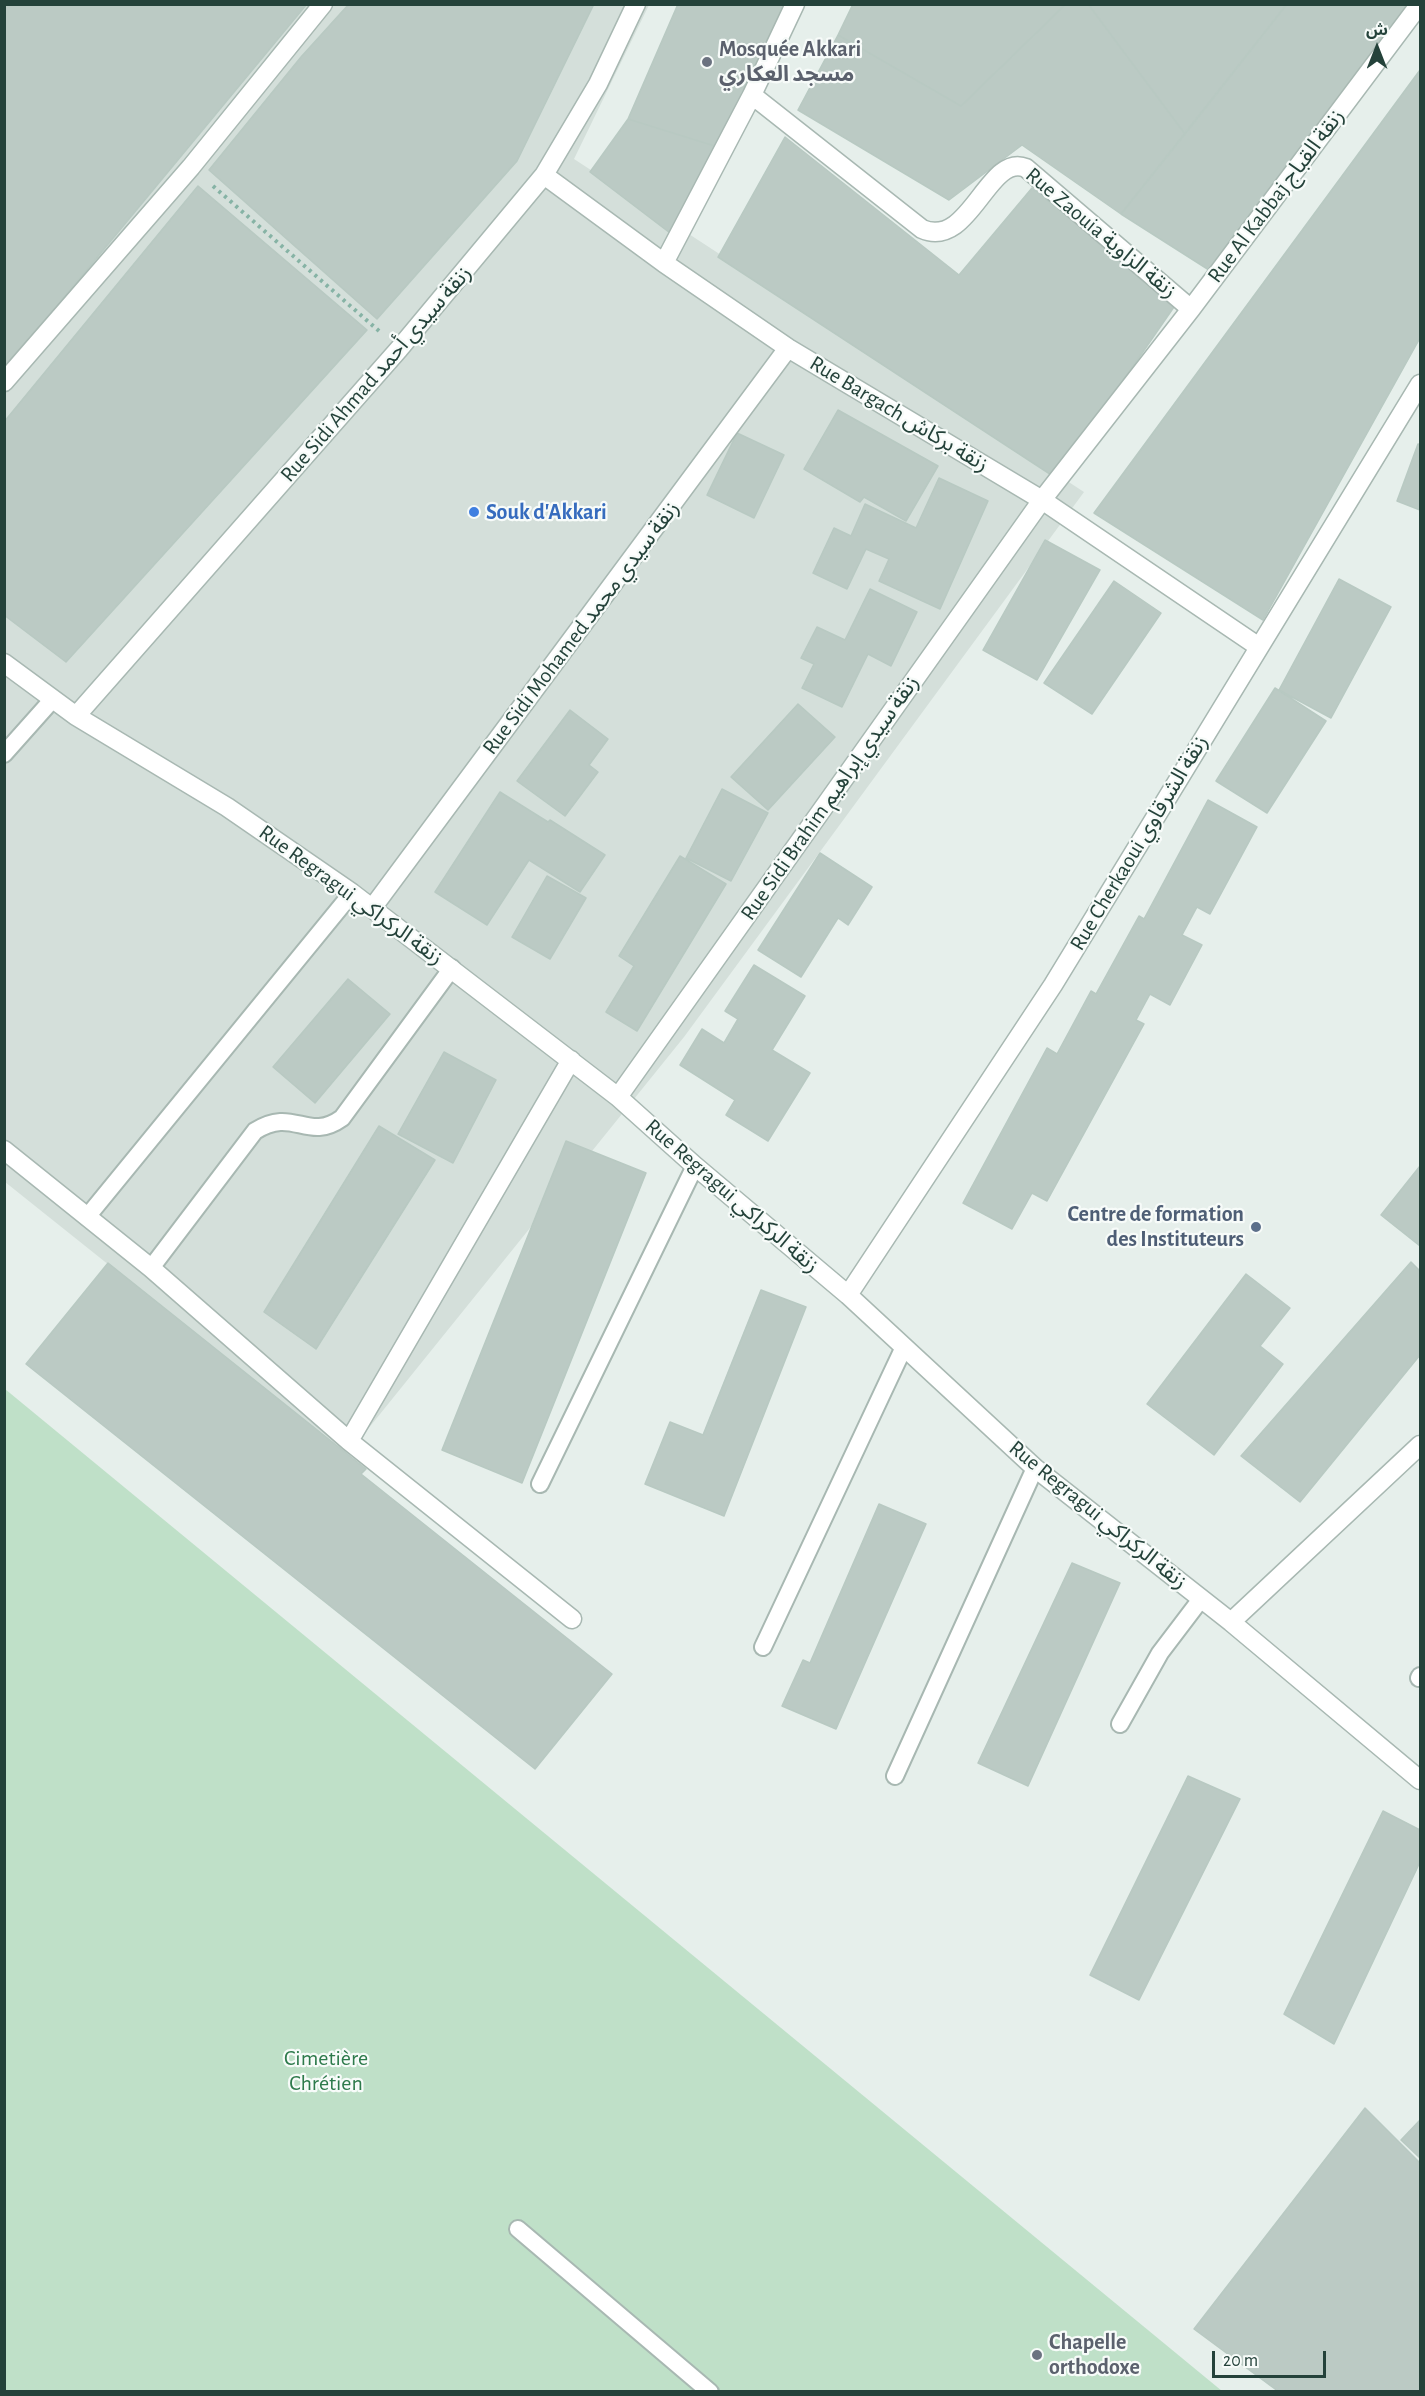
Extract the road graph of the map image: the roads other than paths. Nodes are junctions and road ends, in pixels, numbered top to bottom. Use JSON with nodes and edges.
{"nodes":[{"id":1,"x":323,"y":4,"type":"edge"},
{"id":2,"x":636,"y":4,"type":"edge"},
{"id":3,"x":795,"y":4,"type":"edge"},
{"id":4,"x":1420,"y":4,"type":"edge"},
{"id":5,"x":752,"y":96,"type":"junction"},
{"id":6,"x":544,"y":175,"type":"junction"},
{"id":7,"x":664,"y":263,"type":"junction"},
{"id":8,"x":1191,"y":309,"type":"junction"},
{"id":9,"x":788,"y":348,"type":"junction"},
{"id":10,"x":4,"y":382,"type":"edge"},
{"id":11,"x":1420,"y":384,"type":"edge"},
{"id":12,"x":1042,"y":500,"type":"junction"},
{"id":13,"x":1258,"y":647,"type":"junction"},
{"id":14,"x":4,"y":663,"type":"edge"},
{"id":15,"x":53,"y":699,"type":"junction"},
{"id":16,"x":76,"y":716,"type":"junction"},
{"id":17,"x":4,"y":754,"type":"edge"},
{"id":18,"x":352,"y":893,"type":"junction"},
{"id":19,"x":373,"y":907,"type":"junction"},
{"id":20,"x":452,"y":968,"type":"junction"},
{"id":21,"x":571,"y":1060,"type":"junction"},
{"id":22,"x":618,"y":1097,"type":"junction"},
{"id":23,"x":4,"y":1150,"type":"edge"},
{"id":24,"x":695,"y":1166,"type":"junction"},
{"id":25,"x":87,"y":1216,"type":"junction"},
{"id":26,"x":151,"y":1268,"type":"junction"},
{"id":27,"x":848,"y":1295,"type":"junction"},
{"id":28,"x":904,"y":1347,"type":"junction"},
{"id":29,"x":349,"y":1441,"type":"junction"},
{"id":30,"x":1420,"y":1445,"type":"edge"},
{"id":31,"x":1035,"y":1468,"type":"junction"},
{"id":32,"x":540,"y":1484,"type":"dead end"},
{"id":33,"x":1202,"y":1599,"type":"junction"},
{"id":34,"x":572,"y":1619,"type":"dead end"},
{"id":35,"x":1230,"y":1622,"type":"junction"},
{"id":36,"x":763,"y":1647,"type":"dead end"},
{"id":37,"x":1120,"y":1724,"type":"dead end"},
{"id":38,"x":895,"y":1776,"type":"dead end"},
{"id":39,"x":1420,"y":1780,"type":"edge"},
{"id":40,"x":518,"y":2229,"type":"dead end"},
{"id":41,"x":710,"y":2391,"type":"edge"}],
"edges":[{"from":1,"to":10,"type":"street"},
{"from":2,"to":6,"type":"street","name":"Rue Sidi Ahmad زنقة سيدي أحمد"},
{"from":3,"to":5,"type":"street"},
{"from":4,"to":8,"type":"street","name":"Rue Al Kabbaj زنقة القباج"},
{"from":5,"to":7,"type":"street"},
{"from":5,"to":8,"type":"street","name":"Rue Zaouia زنقة الزاوية"},
{"from":6,"to":7,"type":"street","name":"Rue Bargach زنقة بركاش"},
{"from":6,"to":16,"type":"street","name":"Rue Sidi Ahmad زنقة سيدي أحمد"},
{"from":7,"to":9,"type":"street","name":"Rue Bargach زنقة بركاش"},
{"from":8,"to":12,"type":"street","name":"Rue Al Kabbaj زنقة القباج"},
{"from":9,"to":12,"type":"street","name":"Rue Bargach زنقة بركاش"},
{"from":9,"to":19,"type":"street","name":"Rue Sidi Mohamed زنقة سيدي محمد"},
{"from":11,"to":13,"type":"street","name":"Rue Cherkaoui زنقة الشرقاوي"},
{"from":12,"to":13,"type":"street","name":"Rue Bargach زنقة بركاش"},
{"from":12,"to":22,"type":"street","name":"Rue Sidi Brahim زنقة سيدي إبراهيم"},
{"from":13,"to":27,"type":"street","name":"Rue Cherkaoui زنقة الشرقاوي"},
{"from":14,"to":15,"type":"street","name":"Rue Regragui زنقة الركراكي"},
{"from":15,"to":16,"type":"street","name":"Rue Regragui زنقة الركراكي"},
{"from":15,"to":17,"type":"lane"},
{"from":16,"to":18,"type":"street","name":"Rue Regragui زنقة الركراكي"},
{"from":18,"to":19,"type":"street","name":"Rue Regragui زنقة الركراكي"},
{"from":18,"to":25,"type":"lane"},
{"from":19,"to":20,"type":"street","name":"Rue Regragui زنقة الركراكي"},
{"from":20,"to":21,"type":"street","name":"Rue Regragui زنقة الركراكي"},
{"from":20,"to":26,"type":"lane"},
{"from":21,"to":22,"type":"street","name":"Rue Regragui زنقة الركراكي"},
{"from":21,"to":29,"type":"street"},
{"from":22,"to":24,"type":"street","name":"Rue Regragui زنقة الركراكي"},
{"from":23,"to":25,"type":"street"},
{"from":24,"to":27,"type":"street","name":"Rue Regragui زنقة الركراكي"},
{"from":24,"to":32,"type":"lane"},
{"from":25,"to":26,"type":"street"},
{"from":26,"to":29,"type":"street"},
{"from":27,"to":28,"type":"street","name":"Rue Regragui زنقة الركراكي"},
{"from":28,"to":31,"type":"street","name":"Rue Regragui زنقة الركراكي"},
{"from":28,"to":36,"type":"lane"},
{"from":29,"to":34,"type":"street"},
{"from":30,"to":35,"type":"street"},
{"from":31,"to":33,"type":"street","name":"Rue Regragui زنقة الركراكي"},
{"from":31,"to":38,"type":"lane"},
{"from":33,"to":35,"type":"street","name":"Rue Regragui زنقة الركراكي"},
{"from":33,"to":37,"type":"lane"},
{"from":35,"to":39,"type":"street","name":"Rue Regragui زنقة الركراكي"},
{"from":40,"to":41,"type":"lane"}]}
